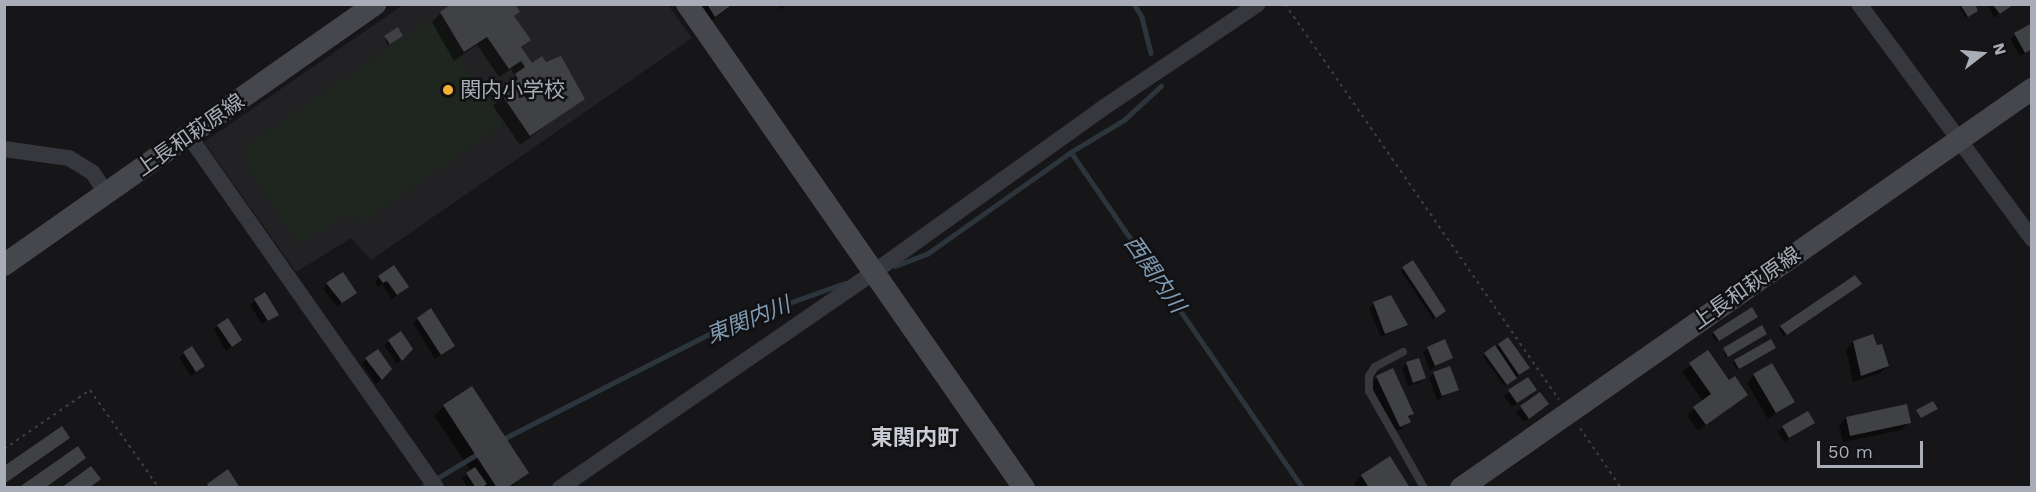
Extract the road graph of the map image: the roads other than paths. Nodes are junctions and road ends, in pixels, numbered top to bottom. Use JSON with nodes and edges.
{"nodes":[{"id":1,"x":376,"y":4,"type":"edge"},
{"id":2,"x":687,"y":4,"type":"edge"},
{"id":3,"x":1258,"y":4,"type":"edge"},
{"id":4,"x":1859,"y":4,"type":"edge"},
{"id":5,"x":2031,"y":89,"type":"edge"},
{"id":6,"x":189,"y":136,"type":"junction"},
{"id":7,"x":1959,"y":139,"type":"junction"},
{"id":8,"x":4,"y":149,"type":"edge"},
{"id":9,"x":106,"y":193,"type":"junction"},
{"id":10,"x":2031,"y":239,"type":"edge"},
{"id":11,"x":4,"y":265,"type":"edge"},
{"id":12,"x":874,"y":272,"type":"junction"},
{"id":13,"x":1403,"y":352,"type":"dead end"},
{"id":14,"x":436,"y":488,"type":"edge"},
{"id":15,"x":560,"y":488,"type":"edge"},
{"id":16,"x":1024,"y":488,"type":"edge"},
{"id":17,"x":1424,"y":488,"type":"edge"},
{"id":18,"x":1461,"y":488,"type":"edge"}],
"edges":[{"from":1,"to":6,"type":"main road","name":"上長和萩原線"},
{"from":2,"to":12,"type":"main road"},
{"from":3,"to":12,"type":"street"},
{"from":4,"to":7,"type":"street"},
{"from":5,"to":7,"type":"main road","name":"上長和萩原線"},
{"from":6,"to":9,"type":"main road","name":"上長和萩原線"},
{"from":6,"to":14,"type":"street"},
{"from":7,"to":10,"type":"street"},
{"from":7,"to":18,"type":"main road","name":"上長和萩原線"},
{"from":8,"to":9,"type":"street"},
{"from":9,"to":11,"type":"main road","name":"上長和萩原線"},
{"from":12,"to":15,"type":"street"},
{"from":12,"to":16,"type":"main road"},
{"from":13,"to":17,"type":"lane"}]}
